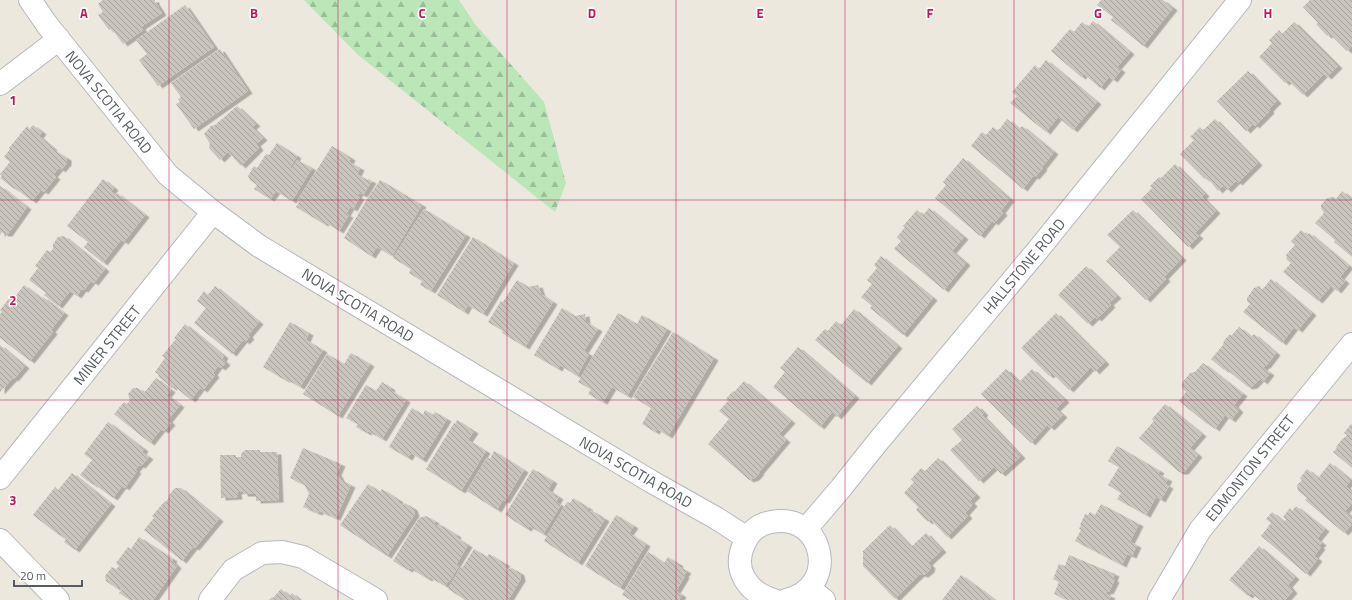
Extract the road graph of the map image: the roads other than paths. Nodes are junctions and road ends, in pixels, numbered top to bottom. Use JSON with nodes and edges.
{"nodes":[{"id":1,"x":30,"y":0,"type":"edge"},
{"id":2,"x":1240,"y":0,"type":"edge"},
{"id":3,"x":59,"y":39,"type":"junction"},
{"id":4,"x":0,"y":84,"type":"edge"},
{"id":5,"x":214,"y":212,"type":"junction"},
{"id":6,"x":1352,"y":344,"type":"edge"},
{"id":7,"x":0,"y":478,"type":"edge"},
{"id":8,"x":806,"y":529,"type":"junction"},
{"id":9,"x":747,"y":538,"type":"junction"},
{"id":10,"x":0,"y":540,"type":"edge"},
{"id":11,"x":817,"y":594,"type":"edge"},
{"id":12,"x":760,"y":598,"type":"edge"},
{"id":13,"x":58,"y":600,"type":"edge"},
{"id":14,"x":210,"y":600,"type":"edge"},
{"id":15,"x":376,"y":600,"type":"edge"},
{"id":16,"x":786,"y":600,"type":"edge"},
{"id":17,"x":1159,"y":600,"type":"edge"}],
"edges":[{"from":1,"to":3,"type":"street","name":"NOVA SCOTIA ROAD"},
{"from":2,"to":8,"type":"street","name":"HALLSTONE ROAD"},
{"from":3,"to":4,"type":"street"},
{"from":3,"to":5,"type":"street","name":"NOVA SCOTIA ROAD"},
{"from":5,"to":7,"type":"street","name":"MINER STREET"},
{"from":5,"to":9,"type":"street","name":"NOVA SCOTIA ROAD"},
{"from":6,"to":17,"type":"street","name":"EDMONTON STREET"},
{"from":8,"to":9,"type":"street"},
{"from":8,"to":11,"type":"street"},
{"from":9,"to":12,"type":"street"},
{"from":10,"to":13,"type":"street"},
{"from":11,"to":16,"type":"street"},
{"from":14,"to":15,"type":"street"}]}
